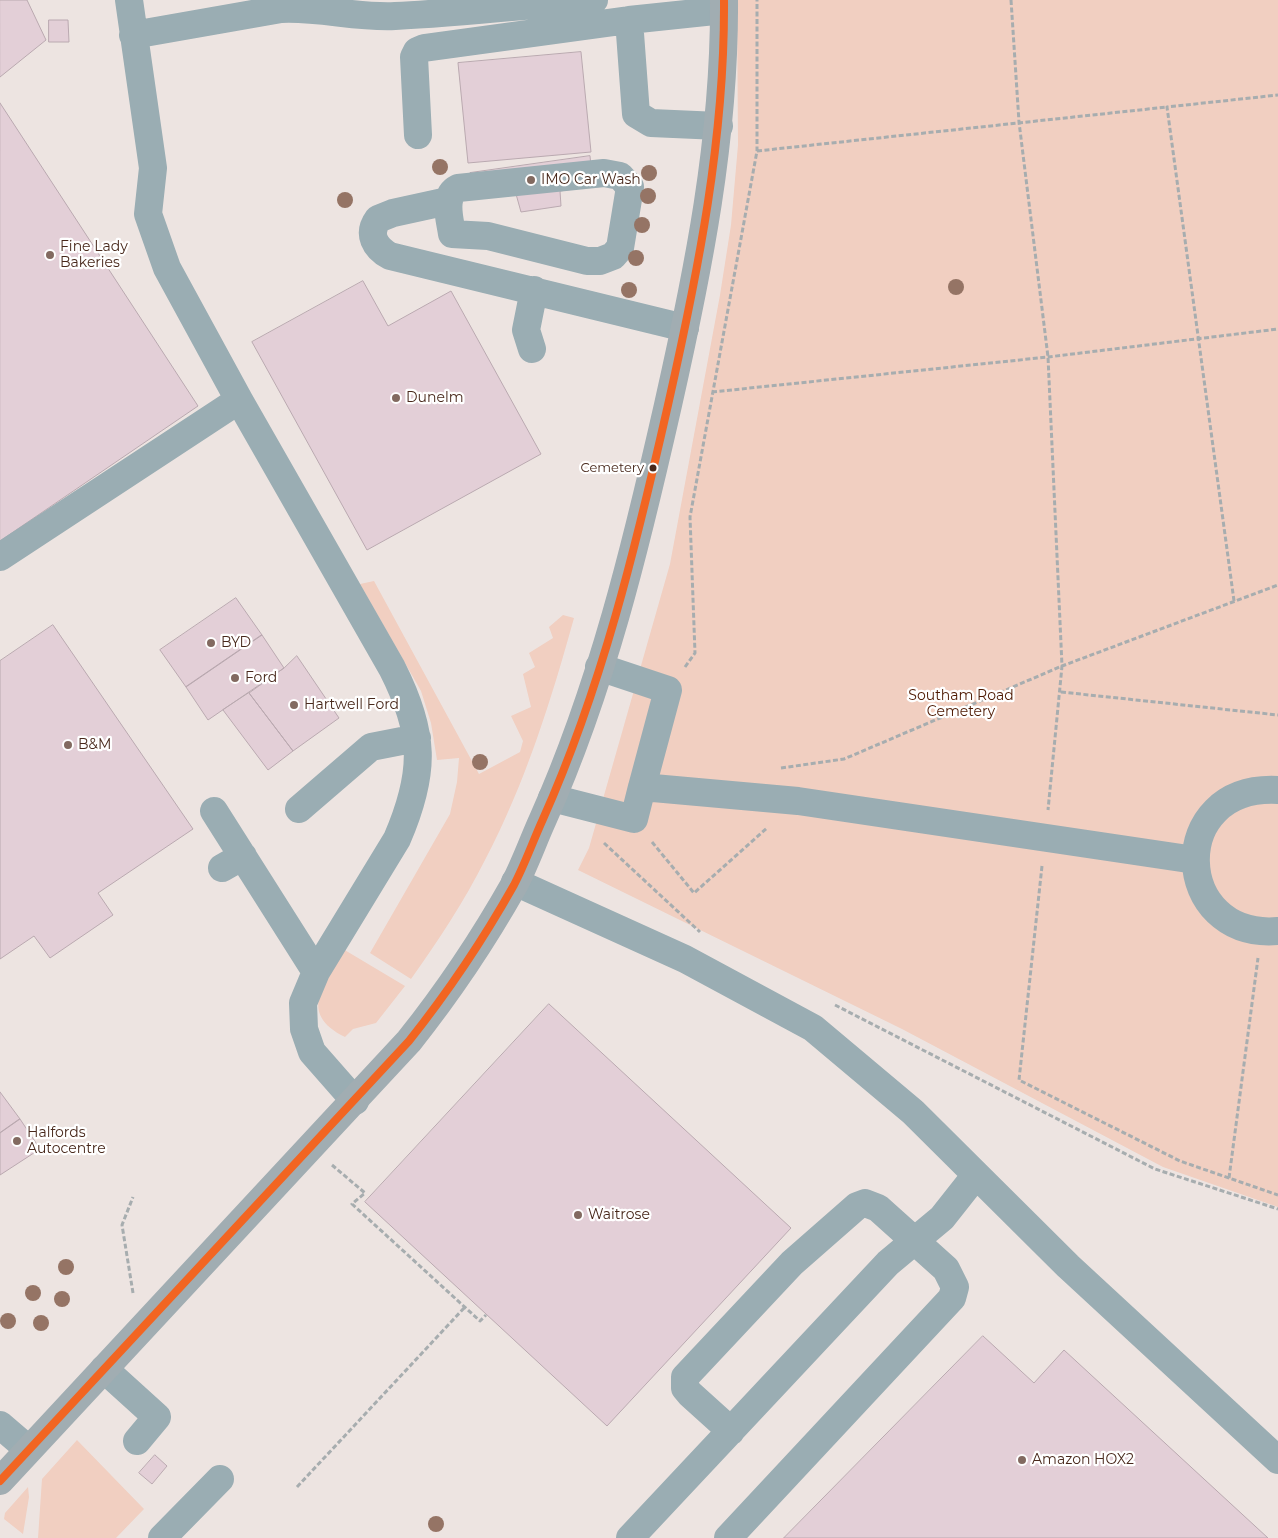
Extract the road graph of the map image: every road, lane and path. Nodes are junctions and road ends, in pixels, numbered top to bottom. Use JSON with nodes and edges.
{"nodes":[{"id":1,"x":128,"y":0,"type":"edge"},
{"id":2,"x":594,"y":0,"type":"edge"},
{"id":3,"x":757,"y":0,"type":"edge"},
{"id":4,"x":1011,"y":0,"type":"edge"},
{"id":5,"x":724,"y":5,"type":"edge"},
{"id":6,"x":629,"y":20,"type":"junction"},
{"id":7,"x":133,"y":34,"type":"junction"},
{"id":8,"x":1278,"y":95,"type":"edge"},
{"id":9,"x":1167,"y":107,"type":"junction"},
{"id":10,"x":1020,"y":122,"type":"junction"},
{"id":11,"x":719,"y":126,"type":"junction"},
{"id":12,"x":418,"y":135,"type":"dead end"},
{"id":13,"x":756,"y":150,"type":"junction"},
{"id":14,"x":448,"y":201,"type":"junction"},
{"id":15,"x":452,"y":234,"type":"junction"},
{"id":16,"x":459,"y":272,"type":"junction"},
{"id":17,"x":534,"y":290,"type":"junction"},
{"id":18,"x":685,"y":328,"type":"junction"},
{"id":19,"x":1278,"y":329,"type":"edge"},
{"id":20,"x":1200,"y":340,"type":"junction"},
{"id":21,"x":532,"y":349,"type":"dead end"},
{"id":22,"x":1048,"y":357,"type":"junction"},
{"id":23,"x":712,"y":392,"type":"junction"},
{"id":24,"x":239,"y":400,"type":"junction"},
{"id":25,"x":0,"y":557,"type":"edge"},
{"id":26,"x":1278,"y":585,"type":"edge"},
{"id":27,"x":1234,"y":602,"type":"junction"},
{"id":28,"x":1062,"y":666,"type":"junction"},
{"id":29,"x":600,"y":667,"type":"junction"},
{"id":30,"x":668,"y":690,"type":"junction"},
{"id":31,"x":1061,"y":692,"type":"junction"},
{"id":32,"x":1278,"y":715,"type":"edge"},
{"id":33,"x":417,"y":738,"type":"junction"},
{"id":34,"x":776,"y":768,"type":"dead end"},
{"id":35,"x":642,"y":787,"type":"junction"},
{"id":36,"x":1278,"y":790,"type":"edge"},
{"id":37,"x":552,"y":798,"type":"junction"},
{"id":38,"x":798,"y":802,"type":"junction"},
{"id":39,"x":299,"y":809,"type":"dead end"},
{"id":40,"x":214,"y":811,"type":"dead end"},
{"id":41,"x":634,"y":819,"type":"junction"},
{"id":42,"x":1045,"y":838,"type":"junction"},
{"id":43,"x":603,"y":842,"type":"dead end"},
{"id":44,"x":1195,"y":860,"type":"junction"},
{"id":45,"x":515,"y":882,"type":"junction"},
{"id":46,"x":1270,"y":931,"type":"edge"},
{"id":47,"x":705,"y":936,"type":"dead end"},
{"id":48,"x":316,"y":972,"type":"junction"},
{"id":49,"x":826,"y":1001,"type":"dead end"},
{"id":50,"x":355,"y":1101,"type":"junction"},
{"id":51,"x":329,"y":1163,"type":"dead end"},
{"id":52,"x":976,"y":1175,"type":"junction"},
{"id":53,"x":1229,"y":1178,"type":"junction"},
{"id":54,"x":1278,"y":1195,"type":"edge"},
{"id":55,"x":133,"y":1197,"type":"dead end"},
{"id":56,"x":1278,"y":1209,"type":"edge"},
{"id":57,"x":914,"y":1239,"type":"junction"},
{"id":58,"x":465,"y":1307,"type":"junction"},
{"id":59,"x":486,"y":1315,"type":"dead end"},
{"id":60,"x":143,"y":1328,"type":"junction"},
{"id":61,"x":104,"y":1369,"type":"junction"},
{"id":62,"x":0,"y":1425,"type":"edge"},
{"id":63,"x":731,"y":1431,"type":"junction"},
{"id":64,"x":137,"y":1440,"type":"dead end"},
{"id":65,"x":28,"y":1449,"type":"junction"},
{"id":66,"x":1278,"y":1460,"type":"edge"},
{"id":67,"x":220,"y":1479,"type":"dead end"},
{"id":68,"x":0,"y":1481,"type":"edge"},
{"id":69,"x":297,"y":1487,"type":"dead end"},
{"id":70,"x":162,"y":1538,"type":"edge"},
{"id":71,"x":630,"y":1538,"type":"edge"},
{"id":72,"x":728,"y":1538,"type":"edge"}],
"edges":[{"from":1,"to":7,"type":"street"},
{"from":2,"to":7,"type":"street"},
{"from":3,"to":13,"type":"path"},
{"from":4,"to":10,"type":"path"},
{"from":5,"to":6,"type":"street"},
{"from":5,"to":11,"type":"main road"},
{"from":6,"to":11,"type":"street"},
{"from":6,"to":12,"type":"street"},
{"from":7,"to":24,"type":"street"},
{"from":8,"to":9,"type":"path"},
{"from":9,"to":10,"type":"path"},
{"from":9,"to":20,"type":"path"},
{"from":10,"to":13,"type":"path"},
{"from":10,"to":22,"type":"path"},
{"from":11,"to":18,"type":"main road"},
{"from":13,"to":23,"type":"path"},
{"from":14,"to":15,"type":"street"},
{"from":14,"to":15,"type":"street"},
{"from":14,"to":16,"type":"street"},
{"from":15,"to":16,"type":"street"},
{"from":16,"to":17,"type":"street"},
{"from":17,"to":18,"type":"street"},
{"from":17,"to":21,"type":"street"},
{"from":18,"to":29,"type":"main road"},
{"from":19,"to":20,"type":"path"},
{"from":20,"to":22,"type":"path"},
{"from":20,"to":27,"type":"path"},
{"from":22,"to":23,"type":"path"},
{"from":22,"to":28,"type":"path"},
{"from":23,"to":30,"type":"path"},
{"from":24,"to":25,"type":"street"},
{"from":24,"to":33,"type":"street"},
{"from":26,"to":27,"type":"path"},
{"from":27,"to":28,"type":"path"},
{"from":28,"to":31,"type":"path"},
{"from":28,"to":34,"type":"path"},
{"from":29,"to":30,"type":"street"},
{"from":29,"to":37,"type":"main road"},
{"from":30,"to":35,"type":"street"},
{"from":31,"to":32,"type":"path"},
{"from":31,"to":42,"type":"path"},
{"from":33,"to":39,"type":"street"},
{"from":33,"to":48,"type":"street"},
{"from":35,"to":38,"type":"street"},
{"from":35,"to":41,"type":"street"},
{"from":36,"to":44,"type":"street"},
{"from":37,"to":41,"type":"street"},
{"from":37,"to":45,"type":"main road"},
{"from":38,"to":41,"type":"path"},
{"from":38,"to":42,"type":"street"},
{"from":40,"to":48,"type":"street"},
{"from":42,"to":44,"type":"street"},
{"from":42,"to":53,"type":"path"},
{"from":43,"to":47,"type":"path"},
{"from":44,"to":46,"type":"street"},
{"from":45,"to":50,"type":"main road"},
{"from":45,"to":52,"type":"street"},
{"from":46,"to":53,"type":"path"},
{"from":48,"to":50,"type":"street"},
{"from":49,"to":56,"type":"path"},
{"from":50,"to":60,"type":"main road"},
{"from":51,"to":58,"type":"path"},
{"from":52,"to":57,"type":"street"},
{"from":52,"to":66,"type":"street"},
{"from":53,"to":54,"type":"path"},
{"from":55,"to":60,"type":"path"},
{"from":57,"to":63,"type":"street"},
{"from":57,"to":63,"type":"street"},
{"from":57,"to":72,"type":"street"},
{"from":58,"to":59,"type":"path"},
{"from":58,"to":69,"type":"path"},
{"from":60,"to":61,"type":"main road"},
{"from":61,"to":64,"type":"street"},
{"from":61,"to":65,"type":"main road"},
{"from":62,"to":65,"type":"street"},
{"from":63,"to":71,"type":"street"},
{"from":65,"to":68,"type":"main road"},
{"from":67,"to":70,"type":"street"}]}
